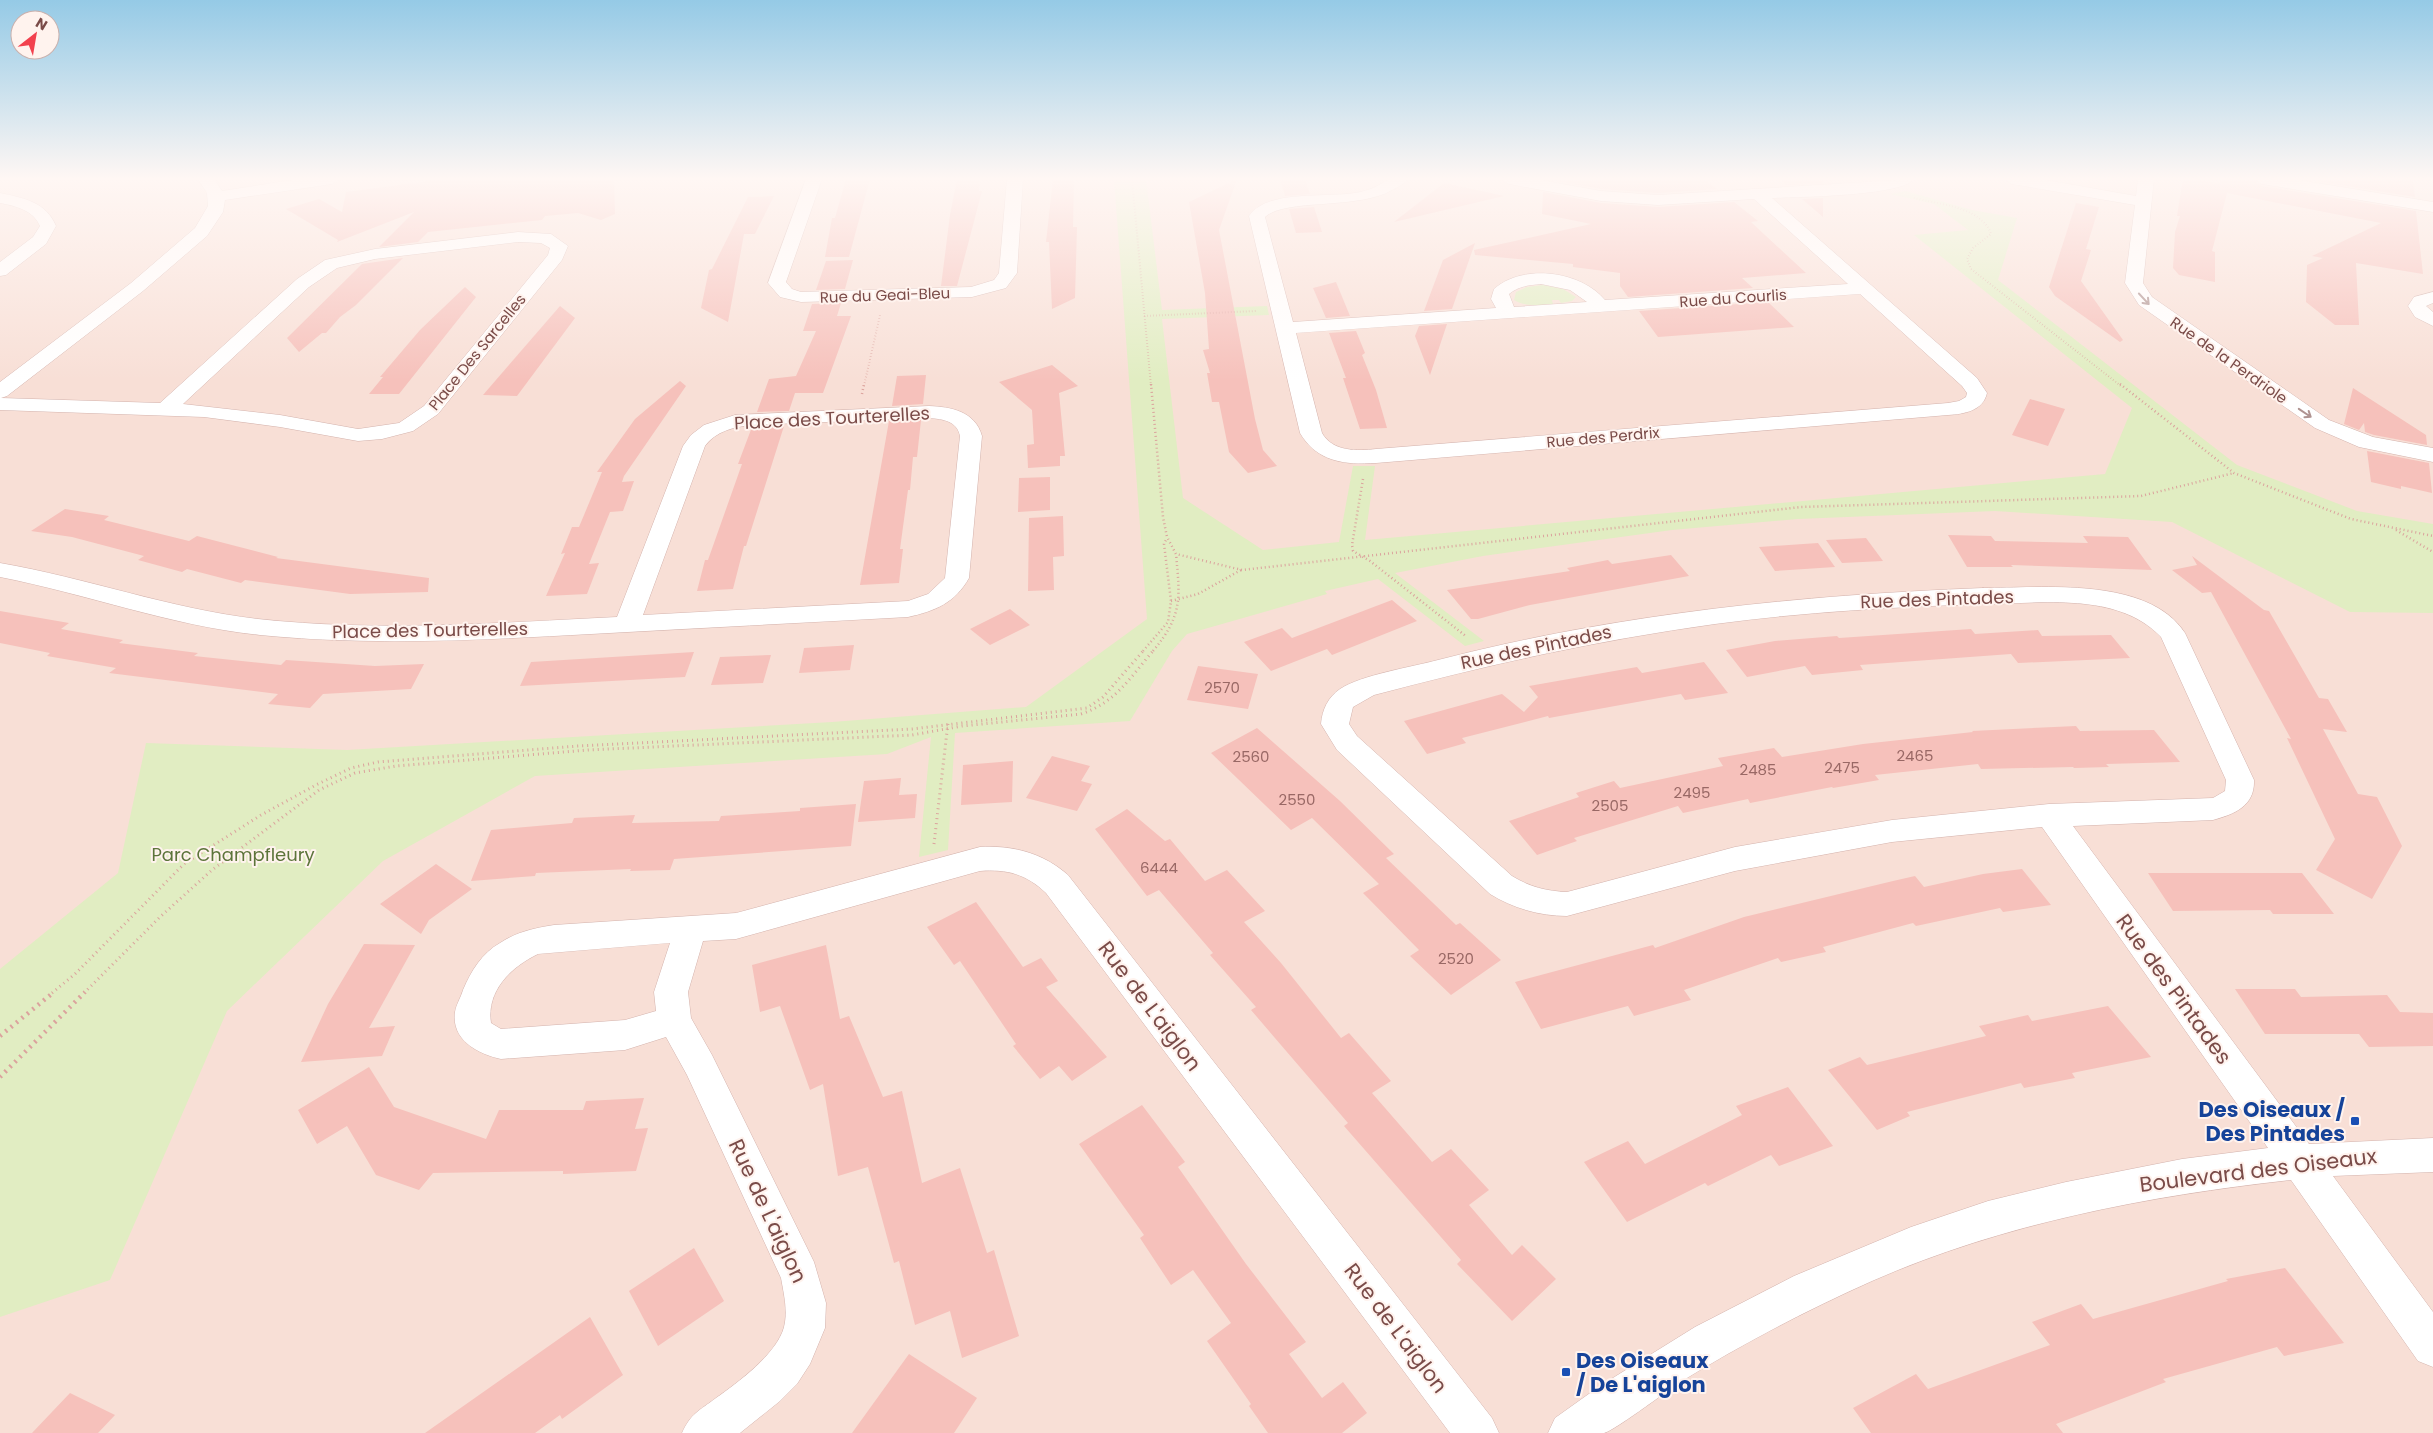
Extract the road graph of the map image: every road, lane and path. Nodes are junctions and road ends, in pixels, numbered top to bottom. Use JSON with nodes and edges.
{"nodes":[{"id":1,"x":33,"y":246,"type":"edge"},
{"id":2,"x":186,"y":246,"type":"edge"},
{"id":3,"x":448,"y":246,"type":"edge"},
{"id":4,"x":558,"y":246,"type":"edge"},
{"id":5,"x":790,"y":246,"type":"edge"},
{"id":6,"x":1010,"y":246,"type":"edge"},
{"id":7,"x":1138,"y":246,"type":"edge"},
{"id":8,"x":1264,"y":246,"type":"edge"},
{"id":9,"x":1817,"y":246,"type":"edge"},
{"id":10,"x":1977,"y":246,"type":"edge"},
{"id":11,"x":2138,"y":246,"type":"edge"},
{"id":12,"x":0,"y":272,"type":"edge"},
{"id":13,"x":1865,"y":288,"type":"junction"},
{"id":14,"x":2433,"y":297,"type":"edge"},
{"id":15,"x":1601,"y":307,"type":"junction"},
{"id":16,"x":881,"y":310,"type":"dead end"},
{"id":17,"x":1259,"y":311,"type":"dead end"},
{"id":18,"x":1509,"y":313,"type":"junction"},
{"id":19,"x":1144,"y":316,"type":"junction"},
{"id":20,"x":2433,"y":320,"type":"edge"},
{"id":21,"x":1285,"y":328,"type":"junction"},
{"id":22,"x":0,"y":392,"type":"edge"},
{"id":23,"x":861,"y":397,"type":"dead end"},
{"id":24,"x":0,"y":404,"type":"edge"},
{"id":25,"x":166,"y":408,"type":"junction"},
{"id":26,"x":2433,"y":455,"type":"edge"},
{"id":27,"x":1364,"y":472,"type":"dead end"},
{"id":28,"x":2234,"y":474,"type":"junction"},
{"id":29,"x":2393,"y":529,"type":"junction"},
{"id":30,"x":2433,"y":536,"type":"edge"},
{"id":31,"x":1167,"y":537,"type":"junction"},
{"id":32,"x":2433,"y":552,"type":"edge"},
{"id":33,"x":1176,"y":554,"type":"junction"},
{"id":34,"x":1362,"y":556,"type":"junction"},
{"id":35,"x":0,"y":570,"type":"edge"},
{"id":36,"x":1242,"y":570,"type":"junction"},
{"id":37,"x":1171,"y":601,"type":"junction"},
{"id":38,"x":1179,"y":601,"type":"junction"},
{"id":39,"x":627,"y":623,"type":"junction"},
{"id":40,"x":1470,"y":639,"type":"dead end"},
{"id":41,"x":948,"y":723,"type":"junction"},
{"id":42,"x":947,"y":728,"type":"junction"},
{"id":43,"x":2049,"y":816,"type":"junction"},
{"id":44,"x":933,"y":854,"type":"dead end"},
{"id":45,"x":690,"y":930,"type":"junction"},
{"id":46,"x":674,"y":1020,"type":"junction"},
{"id":47,"x":0,"y":1036,"type":"edge"},
{"id":48,"x":0,"y":1077,"type":"edge"},
{"id":49,"x":2433,"y":1155,"type":"edge"},
{"id":50,"x":2300,"y":1162,"type":"junction"},
{"id":51,"x":2433,"y":1346,"type":"edge"},
{"id":52,"x":704,"y":1433,"type":"edge"},
{"id":53,"x":1477,"y":1433,"type":"edge"},
{"id":54,"x":1570,"y":1433,"type":"edge"}],
"edges":[{"from":1,"to":12,"type":"street"},
{"from":2,"to":22,"type":"street"},
{"from":3,"to":25,"type":"street","name":"Place Des Sarcelles"},
{"from":4,"to":25,"type":"street","name":"Place Des Sarcelles"},
{"from":5,"to":6,"type":"street","name":"Rue du Geai-Bleu"},
{"from":7,"to":19,"type":"path"},
{"from":8,"to":21,"type":"street","name":"Rue des Perdrix"},
{"from":9,"to":13,"type":"street","name":"Rue des Perdrix"},
{"from":10,"to":28,"type":"path"},
{"from":11,"to":26,"type":"street","name":"Rue de la Perdriole","one_way":true},
{"from":13,"to":15,"type":"street","name":"Rue du Courlis"},
{"from":13,"to":21,"type":"street","name":"Rue des Perdrix"},
{"from":14,"to":20,"type":"street"},
{"from":15,"to":18,"type":"street","name":"Rue du Courlis"},
{"from":15,"to":18,"type":"street"},
{"from":16,"to":23,"type":"path"},
{"from":17,"to":19,"type":"path"},
{"from":18,"to":21,"type":"street","name":"Rue du Courlis"},
{"from":19,"to":31,"type":"path"},
{"from":24,"to":25,"type":"street","name":"Place Des Sarcelles"},
{"from":27,"to":34,"type":"path"},
{"from":28,"to":29,"type":"path"},
{"from":28,"to":34,"type":"path"},
{"from":29,"to":30,"type":"path"},
{"from":29,"to":32,"type":"path"},
{"from":31,"to":33,"type":"path"},
{"from":31,"to":37,"type":"path"},
{"from":33,"to":36,"type":"path"},
{"from":33,"to":38,"type":"path"},
{"from":34,"to":36,"type":"path"},
{"from":34,"to":40,"type":"path"},
{"from":35,"to":39,"type":"street","name":"Place des Tourterelles"},
{"from":36,"to":38,"type":"path"},
{"from":37,"to":38,"type":"path"},
{"from":37,"to":41,"type":"path"},
{"from":38,"to":42,"type":"path"},
{"from":39,"to":39,"type":"street","name":"Place des Tourterelles"},
{"from":41,"to":42,"type":"path"},
{"from":41,"to":47,"type":"path"},
{"from":42,"to":44,"type":"path"},
{"from":42,"to":48,"type":"path"},
{"from":43,"to":43,"type":"street","name":"Rue des Pintades"},
{"from":43,"to":50,"type":"street","name":"Rue des Pintades"},
{"from":45,"to":46,"type":"street","name":"Rue de L'aiglon"},
{"from":45,"to":46,"type":"street","name":"Rue de L'aiglon"},
{"from":45,"to":53,"type":"street","name":"Rue de L'aiglon"},
{"from":46,"to":52,"type":"street","name":"Rue de L'aiglon"},
{"from":49,"to":50,"type":"street","name":"Boulevard des Oiseaux"},
{"from":50,"to":51,"type":"street","name":"Rue des Pintades"},
{"from":50,"to":54,"type":"street","name":"Boulevard des Oiseaux"}]}
